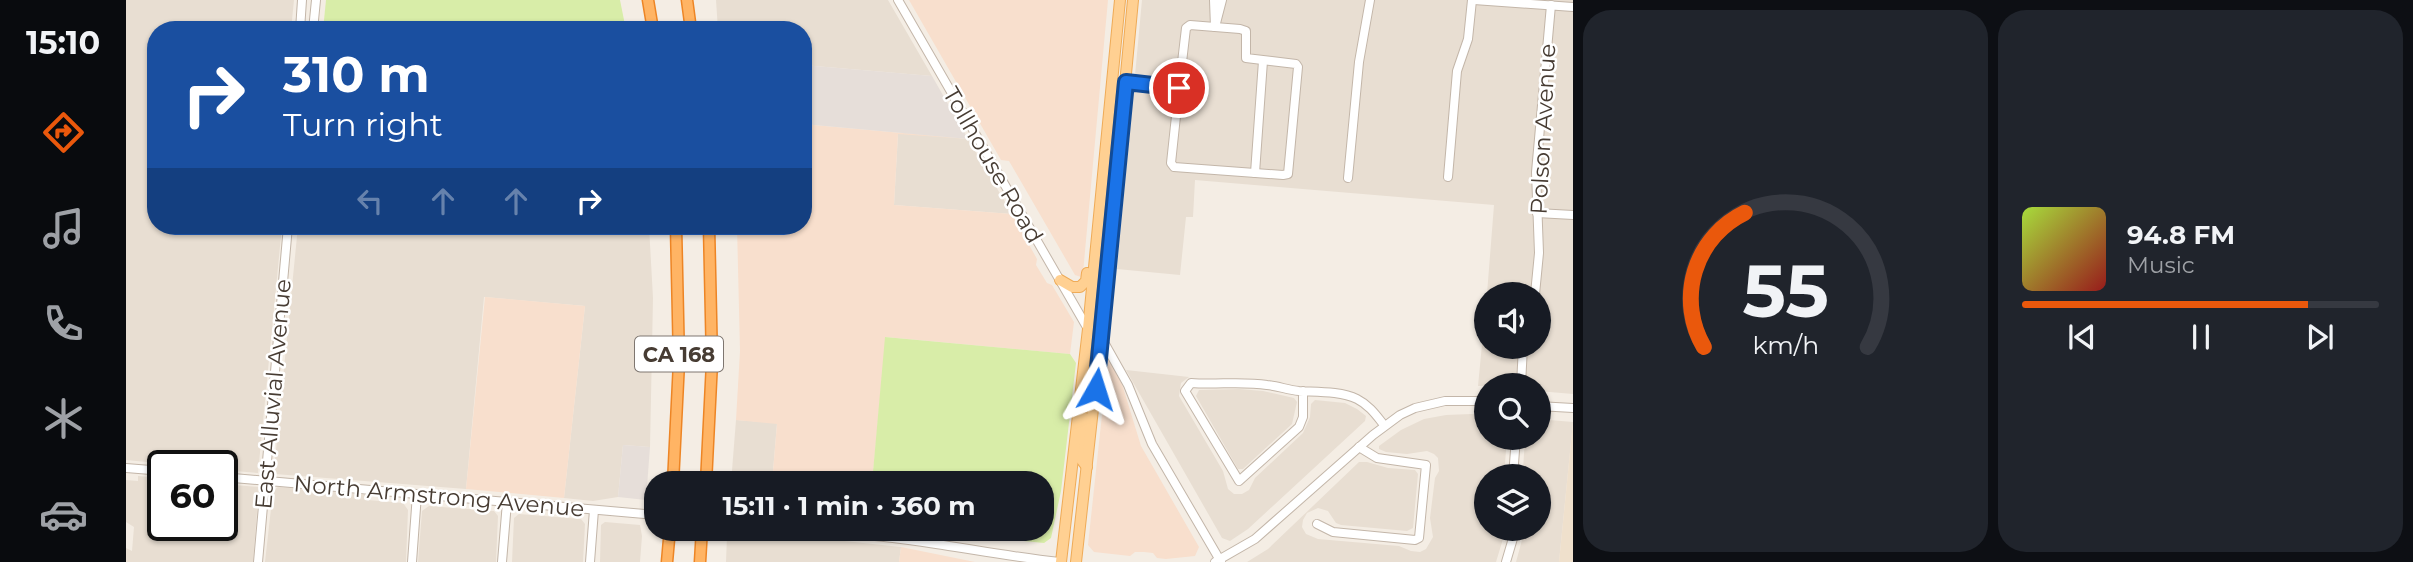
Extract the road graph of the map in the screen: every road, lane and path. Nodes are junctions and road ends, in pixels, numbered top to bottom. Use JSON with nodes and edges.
{"nodes":[{"id":1,"x":303,"y":0,"type":"edge"},
{"id":2,"x":316,"y":0,"type":"edge"},
{"id":3,"x":650,"y":0,"type":"edge"},
{"id":4,"x":689,"y":0,"type":"edge"},
{"id":5,"x":898,"y":0,"type":"edge"},
{"id":6,"x":1120,"y":0,"type":"edge"},
{"id":7,"x":1126,"y":0,"type":"edge"},
{"id":8,"x":1133,"y":0,"type":"edge"},
{"id":9,"x":1214,"y":0,"type":"edge"},
{"id":10,"x":1222,"y":0,"type":"edge"},
{"id":11,"x":1370,"y":0,"type":"edge"},
{"id":12,"x":1473,"y":0,"type":"edge"},
{"id":13,"x":1551,"y":5,"type":"junction"},
{"id":14,"x":1573,"y":7,"type":"edge"},
{"id":15,"x":301,"y":21,"type":"edge"},
{"id":16,"x":314,"y":21,"type":"edge"},
{"id":17,"x":654,"y":21,"type":"edge"},
{"id":18,"x":690,"y":21,"type":"edge"},
{"id":19,"x":1215,"y":27,"type":"junction"},
{"id":20,"x":1264,"y":61,"type":"junction"},
{"id":21,"x":1126,"y":82,"type":"junction"},
{"id":22,"x":1179,"y":88,"type":"junction"},
{"id":23,"x":1255,"y":173,"type":"junction"},
{"id":24,"x":1348,"y":177,"type":"dead end"},
{"id":25,"x":1448,"y":177,"type":"dead end"},
{"id":26,"x":1537,"y":213,"type":"junction"},
{"id":27,"x":1573,"y":215,"type":"edge"},
{"id":28,"x":287,"y":235,"type":"edge"},
{"id":29,"x":676,"y":235,"type":"edge"},
{"id":30,"x":709,"y":235,"type":"edge"},
{"id":31,"x":1096,"y":243,"type":"junction"},
{"id":32,"x":1060,"y":281,"type":"junction"},
{"id":33,"x":1536,"y":282,"type":"edge"},
{"id":34,"x":1104,"y":306,"type":"junction"},
{"id":35,"x":1088,"y":329,"type":"junction"},
{"id":36,"x":1101,"y":337,"type":"junction"},
{"id":37,"x":1303,"y":391,"type":"junction"},
{"id":38,"x":1474,"y":401,"type":"edge"},
{"id":39,"x":1551,"y":407,"type":"edge"},
{"id":40,"x":1573,"y":408,"type":"edge"},
{"id":41,"x":1384,"y":425,"type":"junction"},
{"id":42,"x":1359,"y":447,"type":"junction"},
{"id":43,"x":1087,"y":467,"type":"junction"},
{"id":44,"x":126,"y":468,"type":"edge"},
{"id":45,"x":147,"y":470,"type":"edge"},
{"id":46,"x":674,"y":471,"type":"edge"},
{"id":47,"x":707,"y":471,"type":"edge"},
{"id":48,"x":238,"y":478,"type":"edge"},
{"id":49,"x":265,"y":480,"type":"junction"},
{"id":50,"x":417,"y":494,"type":"junction"},
{"id":51,"x":507,"y":502,"type":"junction"},
{"id":52,"x":594,"y":510,"type":"junction"},
{"id":53,"x":644,"y":514,"type":"edge"},
{"id":54,"x":1317,"y":524,"type":"dead end"},
{"id":55,"x":669,"y":541,"type":"edge"},
{"id":56,"x":701,"y":541,"type":"edge"},
{"id":57,"x":913,"y":541,"type":"edge"},
{"id":58,"x":1512,"y":541,"type":"edge"},
{"id":59,"x":1218,"y":561,"type":"edge"},
{"id":60,"x":258,"y":562,"type":"edge"},
{"id":61,"x":412,"y":562,"type":"edge"},
{"id":62,"x":502,"y":562,"type":"edge"},
{"id":63,"x":590,"y":562,"type":"edge"},
{"id":64,"x":667,"y":562,"type":"edge"},
{"id":65,"x":700,"y":562,"type":"edge"},
{"id":66,"x":1060,"y":562,"type":"edge"},
{"id":67,"x":1076,"y":562,"type":"edge"},
{"id":68,"x":1506,"y":562,"type":"edge"}],
"edges":[{"from":1,"to":15,"type":"street"},
{"from":2,"to":16,"type":"street"},
{"from":3,"to":17,"type":"highway"},
{"from":4,"to":18,"type":"highway"},
{"from":5,"to":32,"type":"street","name":"Tollhouse Road"},
{"from":6,"to":31,"type":"main road"},
{"from":7,"to":21,"type":"main road"},
{"from":8,"to":21,"type":"main road"},
{"from":9,"to":19,"type":"street"},
{"from":10,"to":19,"type":"street"},
{"from":11,"to":24,"type":"street"},
{"from":12,"to":13,"type":"street"},
{"from":12,"to":25,"type":"street"},
{"from":13,"to":14,"type":"street"},
{"from":13,"to":26,"type":"street","name":"Polson Avenue"},
{"from":19,"to":20,"type":"street"},
{"from":19,"to":22,"type":"street"},
{"from":20,"to":23,"type":"street"},
{"from":20,"to":23,"type":"street"},
{"from":21,"to":22,"type":"street"},
{"from":21,"to":34,"type":"main road"},
{"from":22,"to":23,"type":"street"},
{"from":26,"to":27,"type":"street"},
{"from":26,"to":33,"type":"street","name":"Polson Avenue"},
{"from":28,"to":49,"type":"street","name":"East Alluvial Avenue"},
{"from":29,"to":46,"type":"highway","number":"CA 168"},
{"from":30,"to":47,"type":"highway","number":"CA 168"},
{"from":31,"to":32,"type":"main road"},
{"from":31,"to":34,"type":"main road"},
{"from":31,"to":35,"type":"main road"},
{"from":32,"to":35,"type":"street","name":"Tollhouse Road"},
{"from":34,"to":36,"type":"main road"},
{"from":35,"to":43,"type":"main road"},
{"from":35,"to":66,"type":"main road"},
{"from":36,"to":43,"type":"main road"},
{"from":36,"to":59,"type":"street"},
{"from":37,"to":37,"type":"street"},
{"from":37,"to":41,"type":"street"},
{"from":38,"to":41,"type":"street"},
{"from":39,"to":40,"type":"street"},
{"from":41,"to":42,"type":"street"},
{"from":42,"to":54,"type":"street"},
{"from":42,"to":59,"type":"street"},
{"from":43,"to":67,"type":"main road"},
{"from":44,"to":45,"type":"street"},
{"from":48,"to":49,"type":"street","name":"North Armstrong Avenue"},
{"from":49,"to":50,"type":"street","name":"North Armstrong Avenue"},
{"from":49,"to":60,"type":"street","name":"East Alluvial Avenue"},
{"from":50,"to":51,"type":"street","name":"North Armstrong Avenue"},
{"from":50,"to":61,"type":"street"},
{"from":51,"to":52,"type":"street","name":"North Armstrong Avenue"},
{"from":51,"to":62,"type":"street"},
{"from":52,"to":53,"type":"street","name":"North Armstrong Avenue"},
{"from":52,"to":63,"type":"street"},
{"from":55,"to":64,"type":"highway"},
{"from":56,"to":65,"type":"highway"},
{"from":57,"to":66,"type":"street"},
{"from":58,"to":68,"type":"street"}]}
